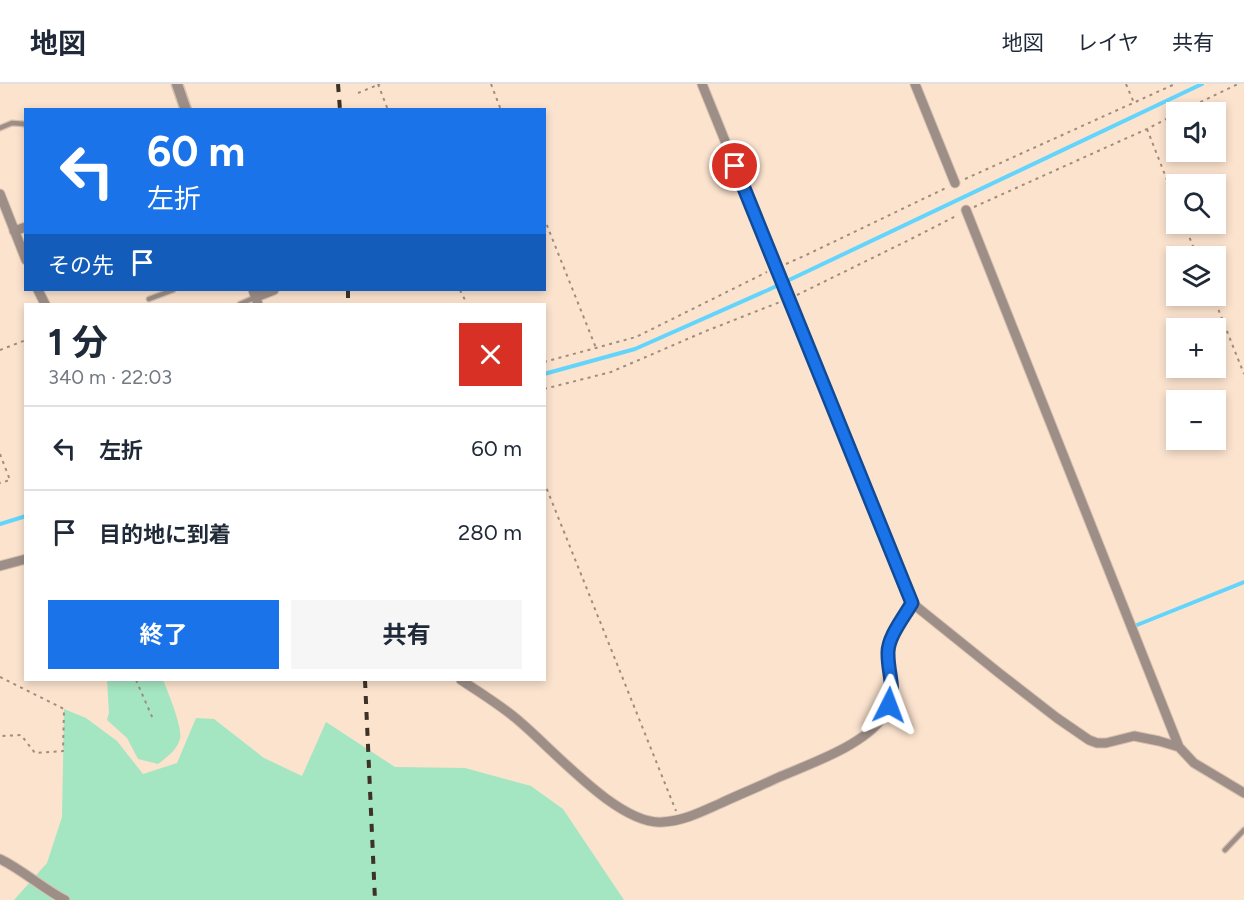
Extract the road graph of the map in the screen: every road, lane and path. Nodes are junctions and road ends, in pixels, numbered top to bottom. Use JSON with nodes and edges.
{"nodes":[{"id":1,"x":177,"y":84,"type":"edge"},
{"id":2,"x":379,"y":84,"type":"edge"},
{"id":3,"x":491,"y":84,"type":"edge"},
{"id":4,"x":702,"y":84,"type":"edge"},
{"id":5,"x":915,"y":84,"type":"edge"},
{"id":6,"x":1126,"y":84,"type":"edge"},
{"id":7,"x":1176,"y":84,"type":"edge"},
{"id":8,"x":1238,"y":84,"type":"edge"},
{"id":9,"x":358,"y":93,"type":"dead end"},
{"id":10,"x":1201,"y":102,"type":"edge"},
{"id":11,"x":1134,"y":103,"type":"junction"},
{"id":12,"x":185,"y":108,"type":"edge"},
{"id":13,"x":387,"y":108,"type":"edge"},
{"id":14,"x":500,"y":108,"type":"edge"},
{"id":15,"x":1166,"y":119,"type":"edge"},
{"id":16,"x":24,"y":124,"type":"edge"},
{"id":17,"x":0,"y":128,"type":"edge"},
{"id":18,"x":1166,"y":177,"type":"edge"},
{"id":19,"x":955,"y":183,"type":"junction"},
{"id":20,"x":0,"y":194,"type":"edge"},
{"id":21,"x":966,"y":210,"type":"dead end"},
{"id":22,"x":546,"y":224,"type":"edge"},
{"id":23,"x":24,"y":228,"type":"edge"},
{"id":24,"x":14,"y":231,"type":"junction"},
{"id":25,"x":24,"y":255,"type":"edge"},
{"id":26,"x":775,"y":268,"type":"junction"},
{"id":27,"x":170,"y":291,"type":"edge"},
{"id":28,"x":271,"y":291,"type":"edge"},
{"id":29,"x":256,"y":297,"type":"edge"},
{"id":30,"x":789,"y":298,"type":"junction"},
{"id":31,"x":149,"y":299,"type":"dead end"},
{"id":32,"x":1217,"y":306,"type":"edge"},
{"id":33,"x":24,"y":341,"type":"edge"},
{"id":34,"x":596,"y":348,"type":"junction"},
{"id":35,"x":0,"y":350,"type":"edge"},
{"id":36,"x":546,"y":361,"type":"edge"},
{"id":37,"x":1244,"y":374,"type":"edge"},
{"id":38,"x":546,"y":388,"type":"edge"},
{"id":39,"x":0,"y":454,"type":"edge"},
{"id":40,"x":0,"y":483,"type":"edge"},
{"id":41,"x":546,"y":487,"type":"edge"},
{"id":42,"x":24,"y":560,"type":"edge"},
{"id":43,"x":0,"y":566,"type":"edge"},
{"id":44,"x":912,"y":603,"type":"junction"},
{"id":45,"x":0,"y":677,"type":"edge"},
{"id":46,"x":136,"y":681,"type":"edge"},
{"id":47,"x":462,"y":681,"type":"edge"},
{"id":48,"x":153,"y":719,"type":"dead end"},
{"id":49,"x":0,"y":736,"type":"edge"},
{"id":50,"x":1179,"y":747,"type":"junction"},
{"id":51,"x":1244,"y":793,"type":"edge"},
{"id":52,"x":679,"y":819,"type":"junction"},
{"id":53,"x":1244,"y":830,"type":"edge"},
{"id":54,"x":1225,"y":850,"type":"dead end"},
{"id":55,"x":0,"y":859,"type":"edge"},
{"id":56,"x":65,"y":900,"type":"edge"}],
"edges":[{"from":1,"to":12,"type":"street"},
{"from":2,"to":9,"type":"path"},
{"from":2,"to":13,"type":"path"},
{"from":3,"to":14,"type":"path"},
{"from":4,"to":26,"type":"street"},
{"from":5,"to":19,"type":"street"},
{"from":6,"to":11,"type":"path"},
{"from":7,"to":11,"type":"path"},
{"from":8,"to":10,"type":"path"},
{"from":11,"to":19,"type":"path"},
{"from":15,"to":18,"type":"path"},
{"from":16,"to":17,"type":"lane"},
{"from":19,"to":26,"type":"path"},
{"from":20,"to":24,"type":"street"},
{"from":21,"to":50,"type":"street"},
{"from":22,"to":34,"type":"path"},
{"from":23,"to":24,"type":"street"},
{"from":24,"to":25,"type":"street"},
{"from":26,"to":30,"type":"street"},
{"from":26,"to":34,"type":"path"},
{"from":27,"to":31,"type":"lane"},
{"from":28,"to":29,"type":"street"},
{"from":30,"to":38,"type":"path"},
{"from":30,"to":44,"type":"street"},
{"from":32,"to":37,"type":"path"},
{"from":33,"to":35,"type":"path"},
{"from":34,"to":36,"type":"path"},
{"from":39,"to":40,"type":"path"},
{"from":41,"to":52,"type":"path"},
{"from":42,"to":43,"type":"street"},
{"from":44,"to":50,"type":"street"},
{"from":44,"to":52,"type":"street"},
{"from":45,"to":49,"type":"path"},
{"from":46,"to":48,"type":"path"},
{"from":47,"to":52,"type":"street"},
{"from":50,"to":51,"type":"street"},
{"from":53,"to":54,"type":"lane"},
{"from":55,"to":56,"type":"street"}]}
